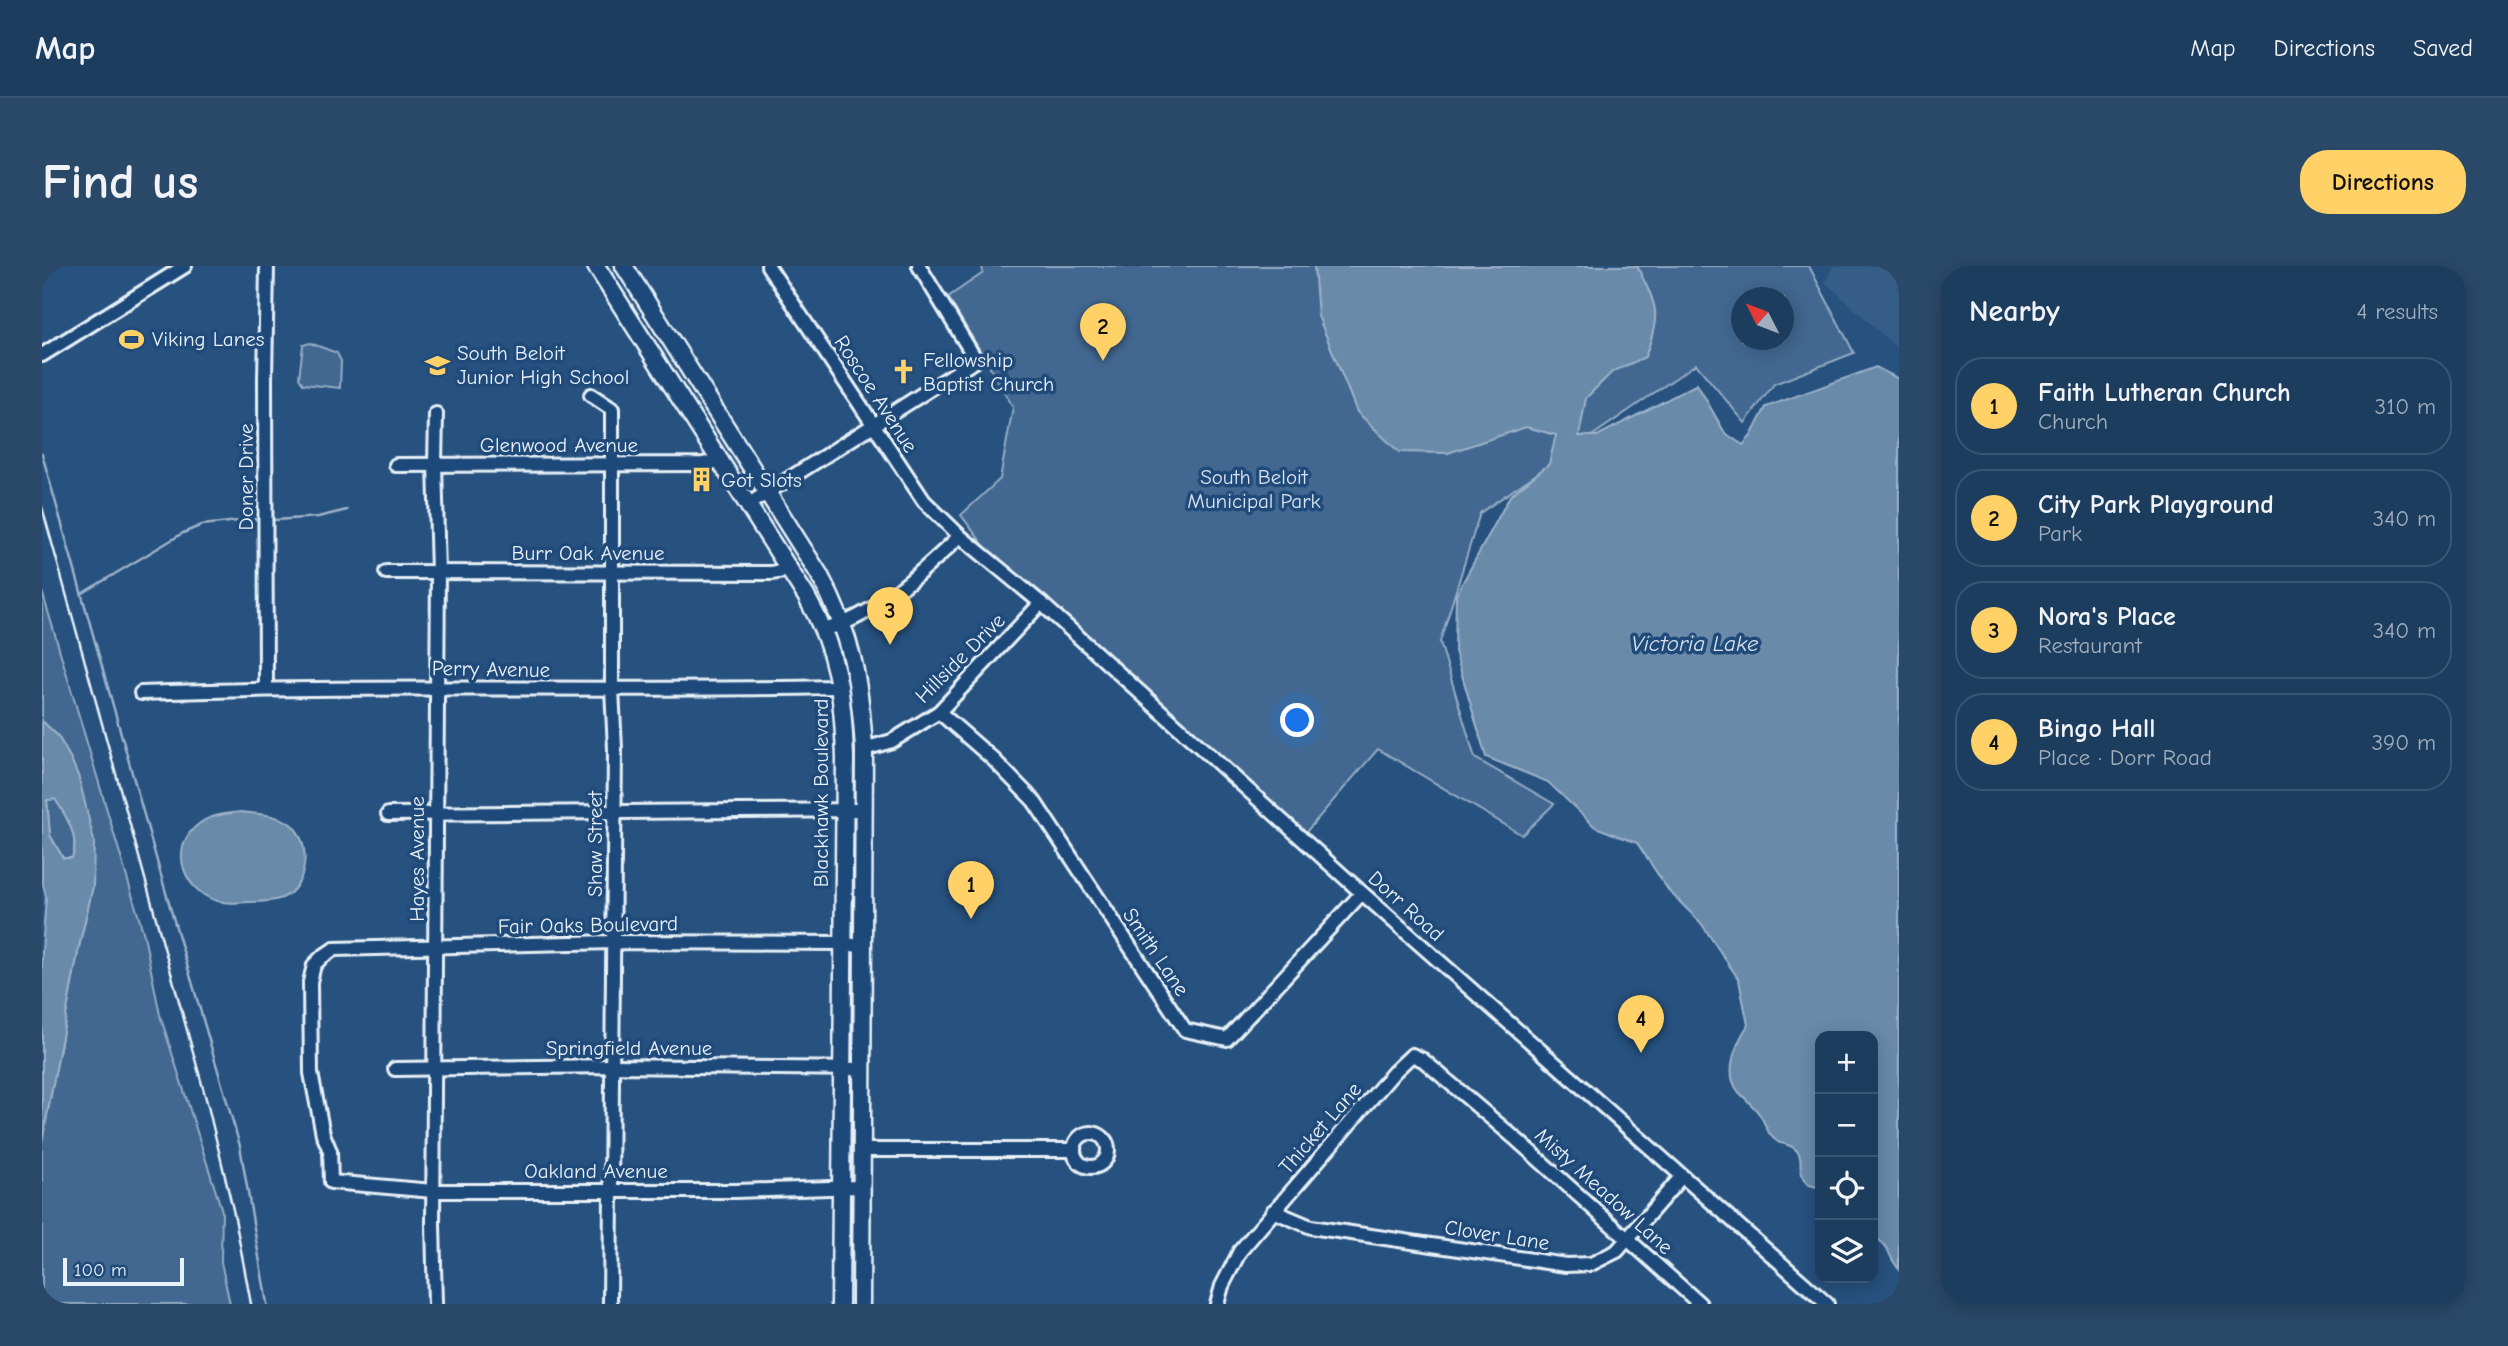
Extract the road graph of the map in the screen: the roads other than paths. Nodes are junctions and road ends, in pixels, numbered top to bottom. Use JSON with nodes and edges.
{"nodes":[{"id":1,"x":185,"y":266,"type":"edge"},
{"id":2,"x":267,"y":266,"type":"edge"},
{"id":3,"x":596,"y":266,"type":"edge"},
{"id":4,"x":624,"y":266,"type":"edge"},
{"id":5,"x":768,"y":266,"type":"edge"},
{"id":6,"x":919,"y":266,"type":"edge"},
{"id":7,"x":42,"y":355,"type":"edge"},
{"id":8,"x":591,"y":395,"type":"dead end"},
{"id":9,"x":436,"y":414,"type":"dead end"},
{"id":10,"x":874,"y":425,"type":"junction"},
{"id":11,"x":722,"y":461,"type":"junction"},
{"id":12,"x":396,"y":464,"type":"dead end"},
{"id":13,"x":435,"y":464,"type":"junction"},
{"id":14,"x":612,"y":464,"type":"junction"},
{"id":15,"x":769,"y":493,"type":"junction"},
{"id":16,"x":749,"y":504,"type":"junction"},
{"id":17,"x":960,"y":536,"type":"junction"},
{"id":18,"x":790,"y":570,"type":"junction"},
{"id":19,"x":386,"y":572,"type":"dead end"},
{"id":20,"x":438,"y":572,"type":"junction"},
{"id":21,"x":612,"y":572,"type":"junction"},
{"id":22,"x":1041,"y":603,"type":"junction"},
{"id":23,"x":843,"y":625,"type":"junction"},
{"id":24,"x":823,"y":630,"type":"junction"},
{"id":25,"x":437,"y":687,"type":"junction"},
{"id":26,"x":841,"y":687,"type":"junction"},
{"id":27,"x":266,"y":688,"type":"junction"},
{"id":28,"x":612,"y":689,"type":"junction"},
{"id":29,"x":141,"y":693,"type":"dead end"},
{"id":30,"x":939,"y":712,"type":"junction"},
{"id":31,"x":864,"y":750,"type":"junction"},
{"id":32,"x":863,"y":810,"type":"junction"},
{"id":33,"x":843,"y":811,"type":"junction"},
{"id":34,"x":436,"y":812,"type":"junction"},
{"id":35,"x":614,"y":813,"type":"junction"},
{"id":36,"x":388,"y":814,"type":"dead end"},
{"id":37,"x":1362,"y":892,"type":"junction"},
{"id":38,"x":614,"y":942,"type":"junction"},
{"id":39,"x":842,"y":943,"type":"junction"},
{"id":40,"x":436,"y":947,"type":"junction"},
{"id":41,"x":863,"y":947,"type":"junction"},
{"id":42,"x":613,"y":1066,"type":"junction"},
{"id":43,"x":395,"y":1069,"type":"dead end"},
{"id":44,"x":434,"y":1069,"type":"junction"},
{"id":45,"x":841,"y":1069,"type":"junction"},
{"id":46,"x":862,"y":1069,"type":"junction"},
{"id":47,"x":1480,"y":1109,"type":"joint"},
{"id":48,"x":861,"y":1150,"type":"junction"},
{"id":49,"x":1074,"y":1150,"type":"dead end"},
{"id":50,"x":1682,"y":1175,"type":"junction"},
{"id":51,"x":331,"y":1182,"type":"joint"},
{"id":52,"x":860,"y":1187,"type":"junction"},
{"id":53,"x":840,"y":1188,"type":"junction"},
{"id":54,"x":610,"y":1190,"type":"junction"},
{"id":55,"x":433,"y":1191,"type":"junction"},
{"id":56,"x":1273,"y":1211,"type":"junction"},
{"id":57,"x":1627,"y":1238,"type":"junction"},
{"id":58,"x":435,"y":1304,"type":"edge"},
{"id":59,"x":610,"y":1304,"type":"edge"},
{"id":60,"x":840,"y":1304,"type":"edge"},
{"id":61,"x":860,"y":1304,"type":"edge"},
{"id":62,"x":1217,"y":1304,"type":"edge"},
{"id":63,"x":1700,"y":1304,"type":"edge"},
{"id":64,"x":1827,"y":1304,"type":"edge"}],
"edges":[{"from":1,"to":7,"type":"street"},
{"from":2,"to":27,"type":"street","name":"Doner Drive"},
{"from":3,"to":11,"type":"main road","name":"Blackhawk Boulevard"},
{"from":4,"to":15,"type":"main road","name":"Blackhawk Boulevard"},
{"from":5,"to":10,"type":"street","name":"Roscoe Avenue"},
{"from":6,"to":10,"type":"street"},
{"from":8,"to":14,"type":"street","name":"Shaw Street"},
{"from":9,"to":13,"type":"street","name":"Hayes Avenue"},
{"from":10,"to":15,"type":"street"},
{"from":10,"to":17,"type":"street","name":"Roscoe Avenue"},
{"from":11,"to":14,"type":"street","name":"Glenwood Avenue"},
{"from":11,"to":16,"type":"main road","name":"Blackhawk Boulevard"},
{"from":12,"to":13,"type":"street","name":"Glenwood Avenue"},
{"from":13,"to":14,"type":"street","name":"Glenwood Avenue"},
{"from":13,"to":20,"type":"street","name":"Hayes Avenue"},
{"from":14,"to":21,"type":"street","name":"Shaw Street"},
{"from":15,"to":16,"type":"street"},
{"from":15,"to":23,"type":"main road","name":"Blackhawk Boulevard"},
{"from":16,"to":18,"type":"main road","name":"Blackhawk Boulevard"},
{"from":17,"to":22,"type":"street","name":"Dorr Road"},
{"from":17,"to":23,"type":"street"},
{"from":18,"to":21,"type":"street","name":"Burr Oak Avenue"},
{"from":18,"to":24,"type":"main road","name":"Blackhawk Boulevard"},
{"from":19,"to":20,"type":"street","name":"Burr Oak Avenue"},
{"from":20,"to":21,"type":"street","name":"Burr Oak Avenue"},
{"from":20,"to":25,"type":"street","name":"Hayes Avenue"},
{"from":21,"to":28,"type":"street","name":"Shaw Street"},
{"from":22,"to":30,"type":"street","name":"Hillside Drive"},
{"from":22,"to":37,"type":"street","name":"Dorr Road"},
{"from":23,"to":24,"type":"street"},
{"from":23,"to":31,"type":"main road","name":"Blackhawk Boulevard"},
{"from":24,"to":26,"type":"main road","name":"Blackhawk Boulevard"},
{"from":25,"to":27,"type":"street","name":"Perry Avenue"},
{"from":25,"to":28,"type":"street","name":"Perry Avenue"},
{"from":25,"to":34,"type":"street","name":"Hayes Avenue"},
{"from":26,"to":28,"type":"street","name":"Perry Avenue"},
{"from":26,"to":33,"type":"main road","name":"Blackhawk Boulevard"},
{"from":27,"to":29,"type":"street","name":"Perry Avenue"},
{"from":28,"to":35,"type":"street","name":"Shaw Street"},
{"from":30,"to":31,"type":"street","name":"Hillside Drive"},
{"from":30,"to":37,"type":"street","name":"Smith Lane"},
{"from":31,"to":32,"type":"main road","name":"Blackhawk Boulevard"},
{"from":32,"to":33,"type":"street"},
{"from":32,"to":41,"type":"main road","name":"Blackhawk Boulevard"},
{"from":33,"to":35,"type":"street"},
{"from":33,"to":39,"type":"main road","name":"Blackhawk Boulevard"},
{"from":34,"to":35,"type":"street"},
{"from":34,"to":36,"type":"street"},
{"from":34,"to":40,"type":"street","name":"Hayes Avenue"},
{"from":35,"to":38,"type":"street","name":"Shaw Street"},
{"from":37,"to":50,"type":"street","name":"Dorr Road"},
{"from":38,"to":39,"type":"street","name":"Fair Oaks Boulevard"},
{"from":38,"to":40,"type":"street","name":"Fair Oaks Boulevard"},
{"from":38,"to":42,"type":"street","name":"Shaw Street"},
{"from":39,"to":41,"type":"street","name":"Fair Oaks Boulevard"},
{"from":39,"to":45,"type":"main road","name":"Blackhawk Boulevard"},
{"from":40,"to":44,"type":"street","name":"Hayes Avenue"},
{"from":40,"to":51,"type":"street","name":"Fair Oaks Boulevard"},
{"from":41,"to":46,"type":"main road","name":"Blackhawk Boulevard"},
{"from":42,"to":44,"type":"street","name":"Springfield Avenue"},
{"from":42,"to":45,"type":"street","name":"Springfield Avenue"},
{"from":42,"to":54,"type":"street","name":"Shaw Street"},
{"from":43,"to":44,"type":"street","name":"Springfield Avenue"},
{"from":44,"to":55,"type":"street","name":"Hayes Avenue"},
{"from":45,"to":46,"type":"street","name":"Springfield Avenue"},
{"from":45,"to":53,"type":"main road","name":"Blackhawk Boulevard"},
{"from":46,"to":48,"type":"main road","name":"Blackhawk Boulevard"},
{"from":47,"to":56,"type":"street","name":"Thicket Lane"},
{"from":47,"to":57,"type":"street","name":"Misty Meadow Lane"},
{"from":48,"to":49,"type":"street"},
{"from":48,"to":52,"type":"main road","name":"Blackhawk Boulevard"},
{"from":50,"to":57,"type":"street","name":"Clover Lane"},
{"from":50,"to":64,"type":"street","name":"Dorr Road"},
{"from":51,"to":55,"type":"street","name":"Oakland Avenue"},
{"from":52,"to":53,"type":"street","name":"Oakland Avenue"},
{"from":52,"to":61,"type":"main road","name":"Blackhawk Boulevard"},
{"from":53,"to":54,"type":"street","name":"Oakland Avenue"},
{"from":53,"to":60,"type":"main road","name":"Blackhawk Boulevard"},
{"from":54,"to":55,"type":"street","name":"Oakland Avenue"},
{"from":54,"to":59,"type":"street","name":"Shaw Street"},
{"from":55,"to":58,"type":"street","name":"Hayes Avenue"},
{"from":56,"to":57,"type":"street","name":"Clover Lane"},
{"from":56,"to":62,"type":"street","name":"Thicket Lane"},
{"from":57,"to":63,"type":"street","name":"Misty Meadow Lane"}]}
